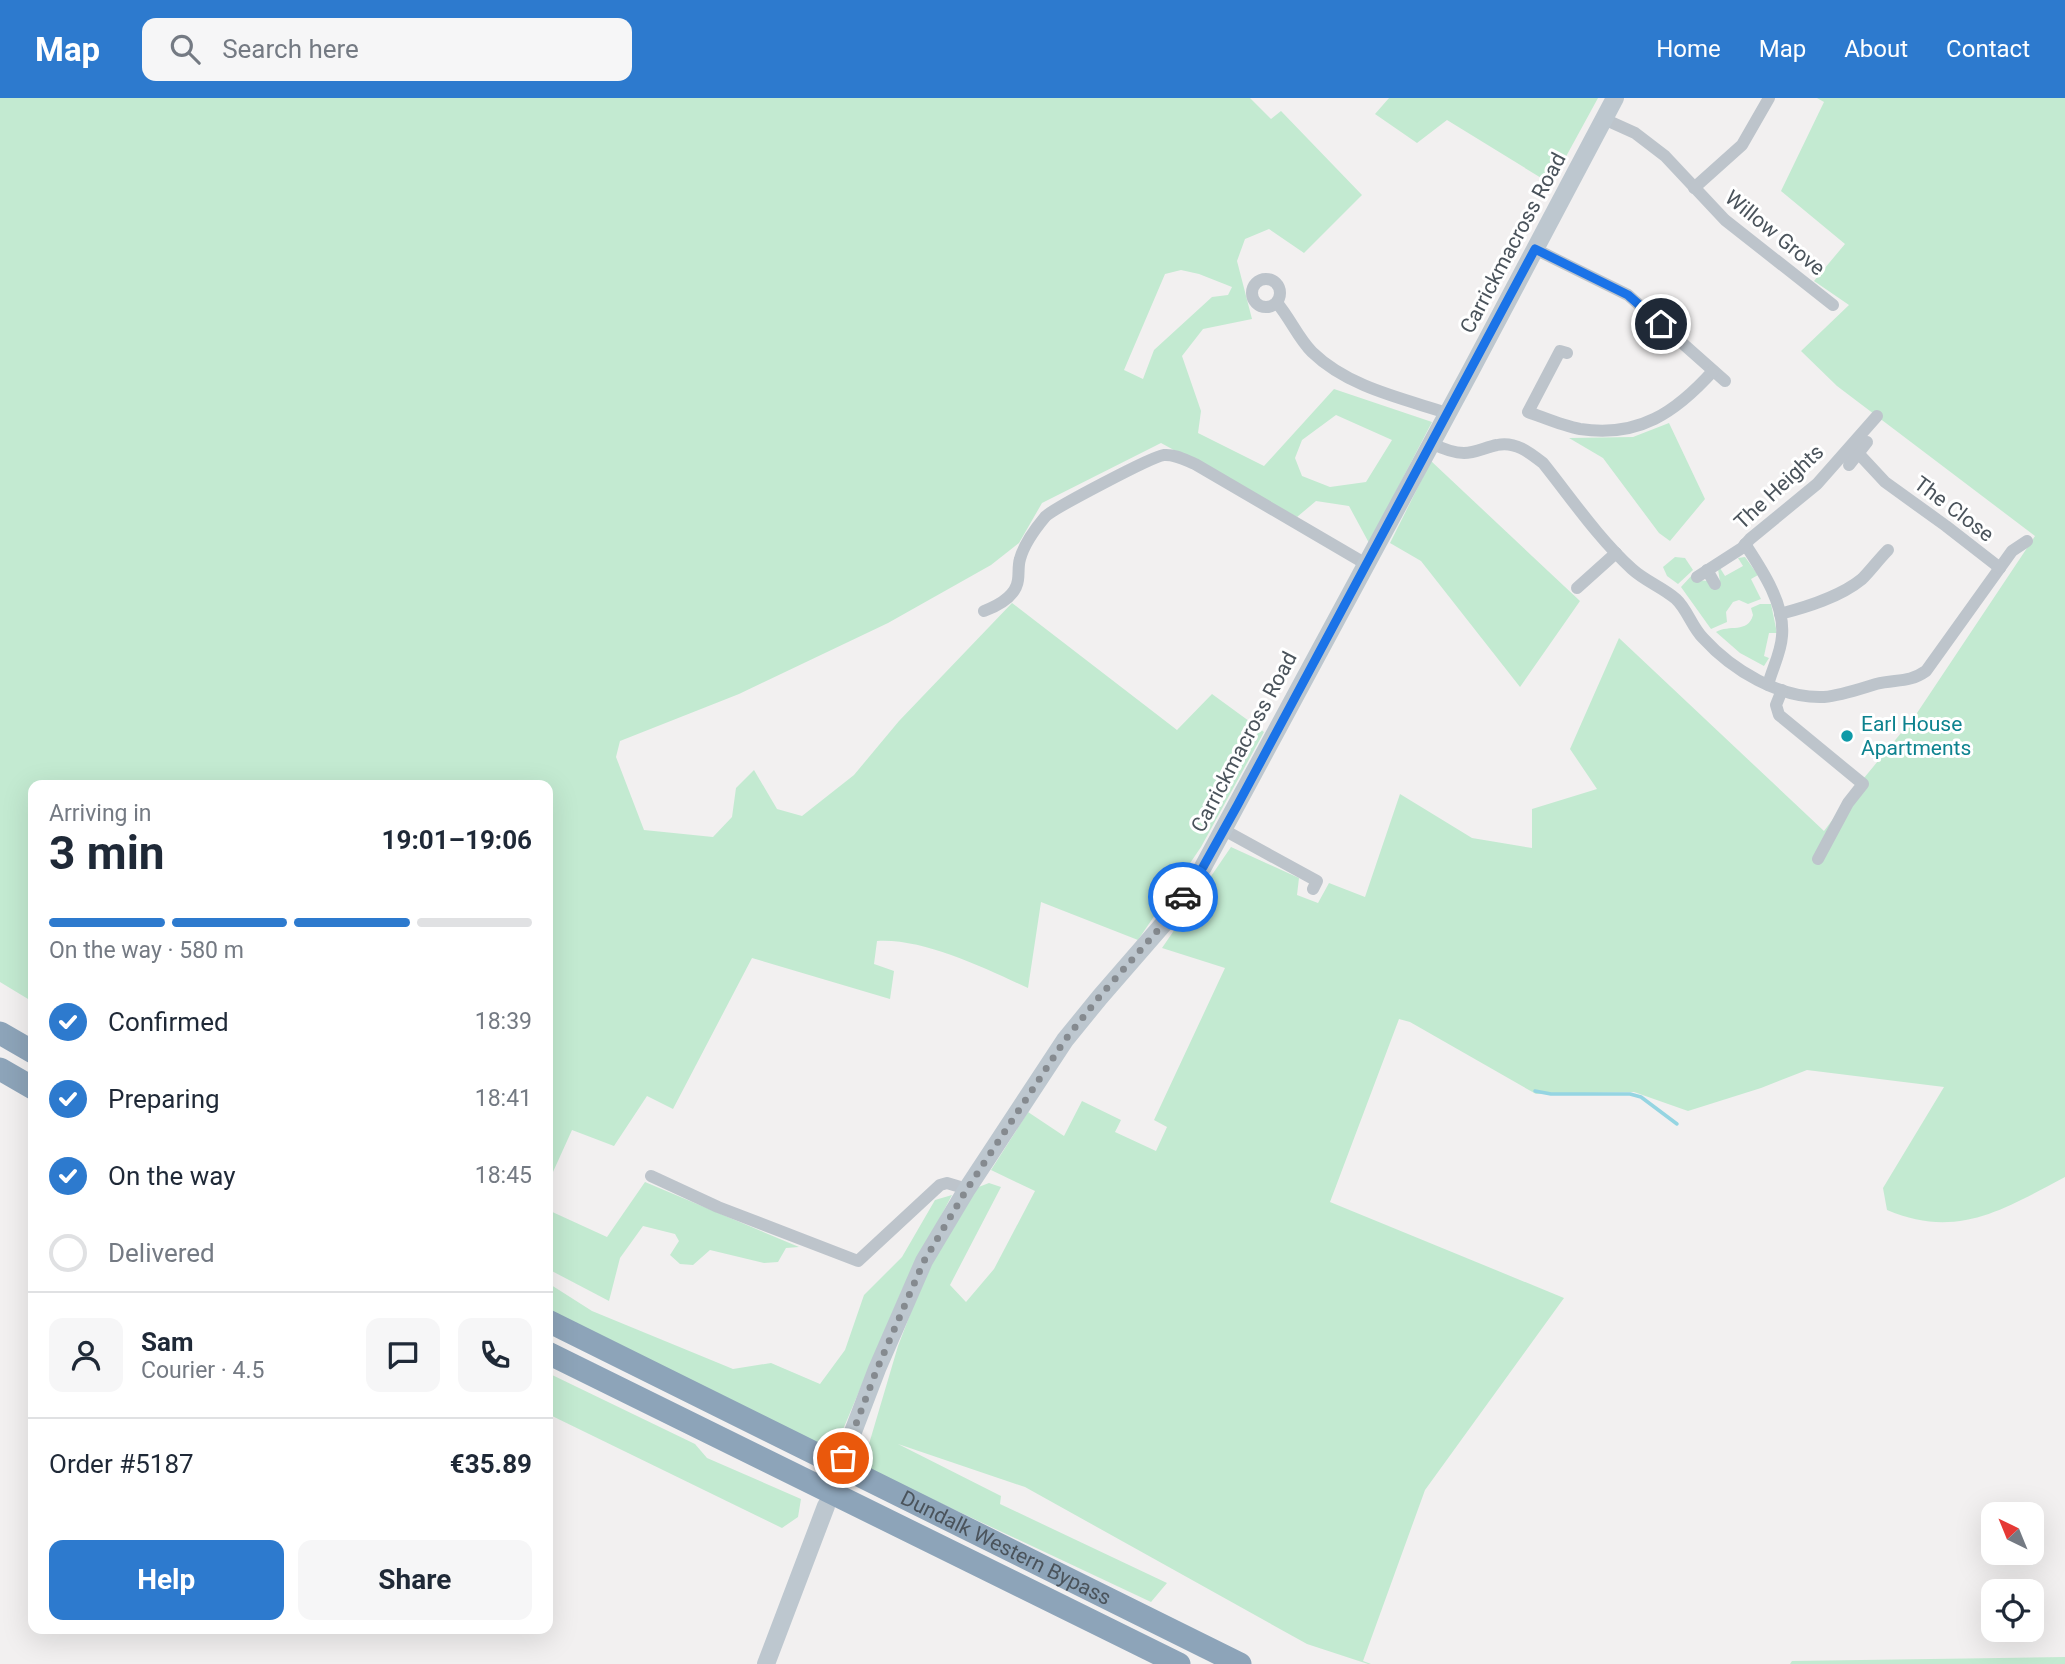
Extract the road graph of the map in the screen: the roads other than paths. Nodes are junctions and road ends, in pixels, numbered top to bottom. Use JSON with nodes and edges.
{"nodes":[{"id":1,"x":1615,"y":98,"type":"edge"},
{"id":2,"x":1769,"y":98,"type":"edge"},
{"id":3,"x":1604,"y":119,"type":"junction"},
{"id":4,"x":1694,"y":188,"type":"junction"},
{"id":5,"x":1535,"y":249,"type":"junction"},
{"id":6,"x":1277,"y":303,"type":"dead end"},
{"id":7,"x":1833,"y":306,"type":"dead end"},
{"id":8,"x":1567,"y":353,"type":"dead end"},
{"id":9,"x":1713,"y":371,"type":"junction"},
{"id":10,"x":1725,"y":381,"type":"dead end"},
{"id":11,"x":1447,"y":413,"type":"junction"},
{"id":12,"x":1877,"y":423,"type":"dead end"},
{"id":13,"x":1867,"y":442,"type":"dead end"},
{"id":14,"x":1432,"y":443,"type":"junction"},
{"id":15,"x":1858,"y":453,"type":"junction"},
{"id":16,"x":1849,"y":465,"type":"dead end"},
{"id":17,"x":2027,"y":541,"type":"dead end"},
{"id":18,"x":1745,"y":544,"type":"junction"},
{"id":19,"x":1888,"y":550,"type":"dead end"},
{"id":20,"x":1616,"y":553,"type":"junction"},
{"id":21,"x":1366,"y":565,"type":"junction"},
{"id":22,"x":2000,"y":568,"type":"junction"},
{"id":23,"x":1715,"y":584,"type":"dead end"},
{"id":24,"x":1577,"y":588,"type":"dead end"},
{"id":25,"x":984,"y":611,"type":"dead end"},
{"id":26,"x":1780,"y":614,"type":"junction"},
{"id":27,"x":1768,"y":685,"type":"junction"},
{"id":28,"x":1782,"y":690,"type":"junction"},
{"id":29,"x":1224,"y":831,"type":"junction"},
{"id":30,"x":1818,"y":859,"type":"dead end"},
{"id":31,"x":1313,"y":889,"type":"dead end"},
{"id":32,"x":0,"y":1032,"type":"edge"},
{"id":33,"x":28,"y":1049,"type":"edge"},
{"id":34,"x":0,"y":1069,"type":"edge"},
{"id":35,"x":28,"y":1085,"type":"edge"},
{"id":36,"x":651,"y":1176,"type":"dead end"},
{"id":37,"x":967,"y":1189,"type":"junction"},
{"id":38,"x":553,"y":1323,"type":"edge"},
{"id":39,"x":553,"y":1355,"type":"edge"},
{"id":40,"x":842,"y":1463,"type":"junction"},
{"id":41,"x":835,"y":1502,"type":"junction"},
{"id":42,"x":766,"y":1664,"type":"edge"},
{"id":43,"x":1180,"y":1664,"type":"edge"},
{"id":44,"x":1240,"y":1664,"type":"edge"}],
"edges":[{"from":1,"to":3,"type":"main road","name":"Carrickmacross Road"},
{"from":2,"to":4,"type":"street","name":"Willow Grove"},
{"from":3,"to":4,"type":"street","name":"Willow Grove"},
{"from":3,"to":5,"type":"main road","name":"Carrickmacross Road"},
{"from":4,"to":7,"type":"street","name":"Willow Grove"},
{"from":5,"to":9,"type":"street"},
{"from":5,"to":11,"type":"main road","name":"Carrickmacross Road"},
{"from":6,"to":11,"type":"street"},
{"from":8,"to":9,"type":"street"},
{"from":9,"to":10,"type":"street"},
{"from":11,"to":14,"type":"main road","name":"Carrickmacross Road"},
{"from":12,"to":18,"type":"street","name":"The Heights"},
{"from":13,"to":15,"type":"street"},
{"from":14,"to":20,"type":"street"},
{"from":14,"to":21,"type":"main road","name":"Carrickmacross Road"},
{"from":15,"to":16,"type":"street"},
{"from":15,"to":22,"type":"street","name":"The Close"},
{"from":17,"to":22,"type":"street","name":"The Close"},
{"from":18,"to":23,"type":"street","name":"The Heights"},
{"from":18,"to":26,"type":"street"},
{"from":19,"to":26,"type":"street"},
{"from":20,"to":24,"type":"street"},
{"from":20,"to":27,"type":"street"},
{"from":21,"to":25,"type":"street"},
{"from":21,"to":29,"type":"main road","name":"Carrickmacross Road"},
{"from":22,"to":28,"type":"street"},
{"from":26,"to":27,"type":"street"},
{"from":27,"to":28,"type":"street"},
{"from":28,"to":30,"type":"street"},
{"from":29,"to":31,"type":"street"},
{"from":29,"to":37,"type":"main road","name":"Carrickmacross Road"},
{"from":32,"to":33,"type":"highway"},
{"from":34,"to":35,"type":"highway"},
{"from":36,"to":37,"type":"street"},
{"from":37,"to":40,"type":"main road","name":"Carrickmacross Road"},
{"from":38,"to":40,"type":"highway","name":"Dundalk Western Bypass"},
{"from":39,"to":41,"type":"highway","name":"Dundalk Western Bypass"},
{"from":40,"to":44,"type":"highway","name":"Dundalk Western Bypass"},
{"from":41,"to":42,"type":"main road"},
{"from":41,"to":43,"type":"highway","name":"Dundalk Western Bypass"}]}
